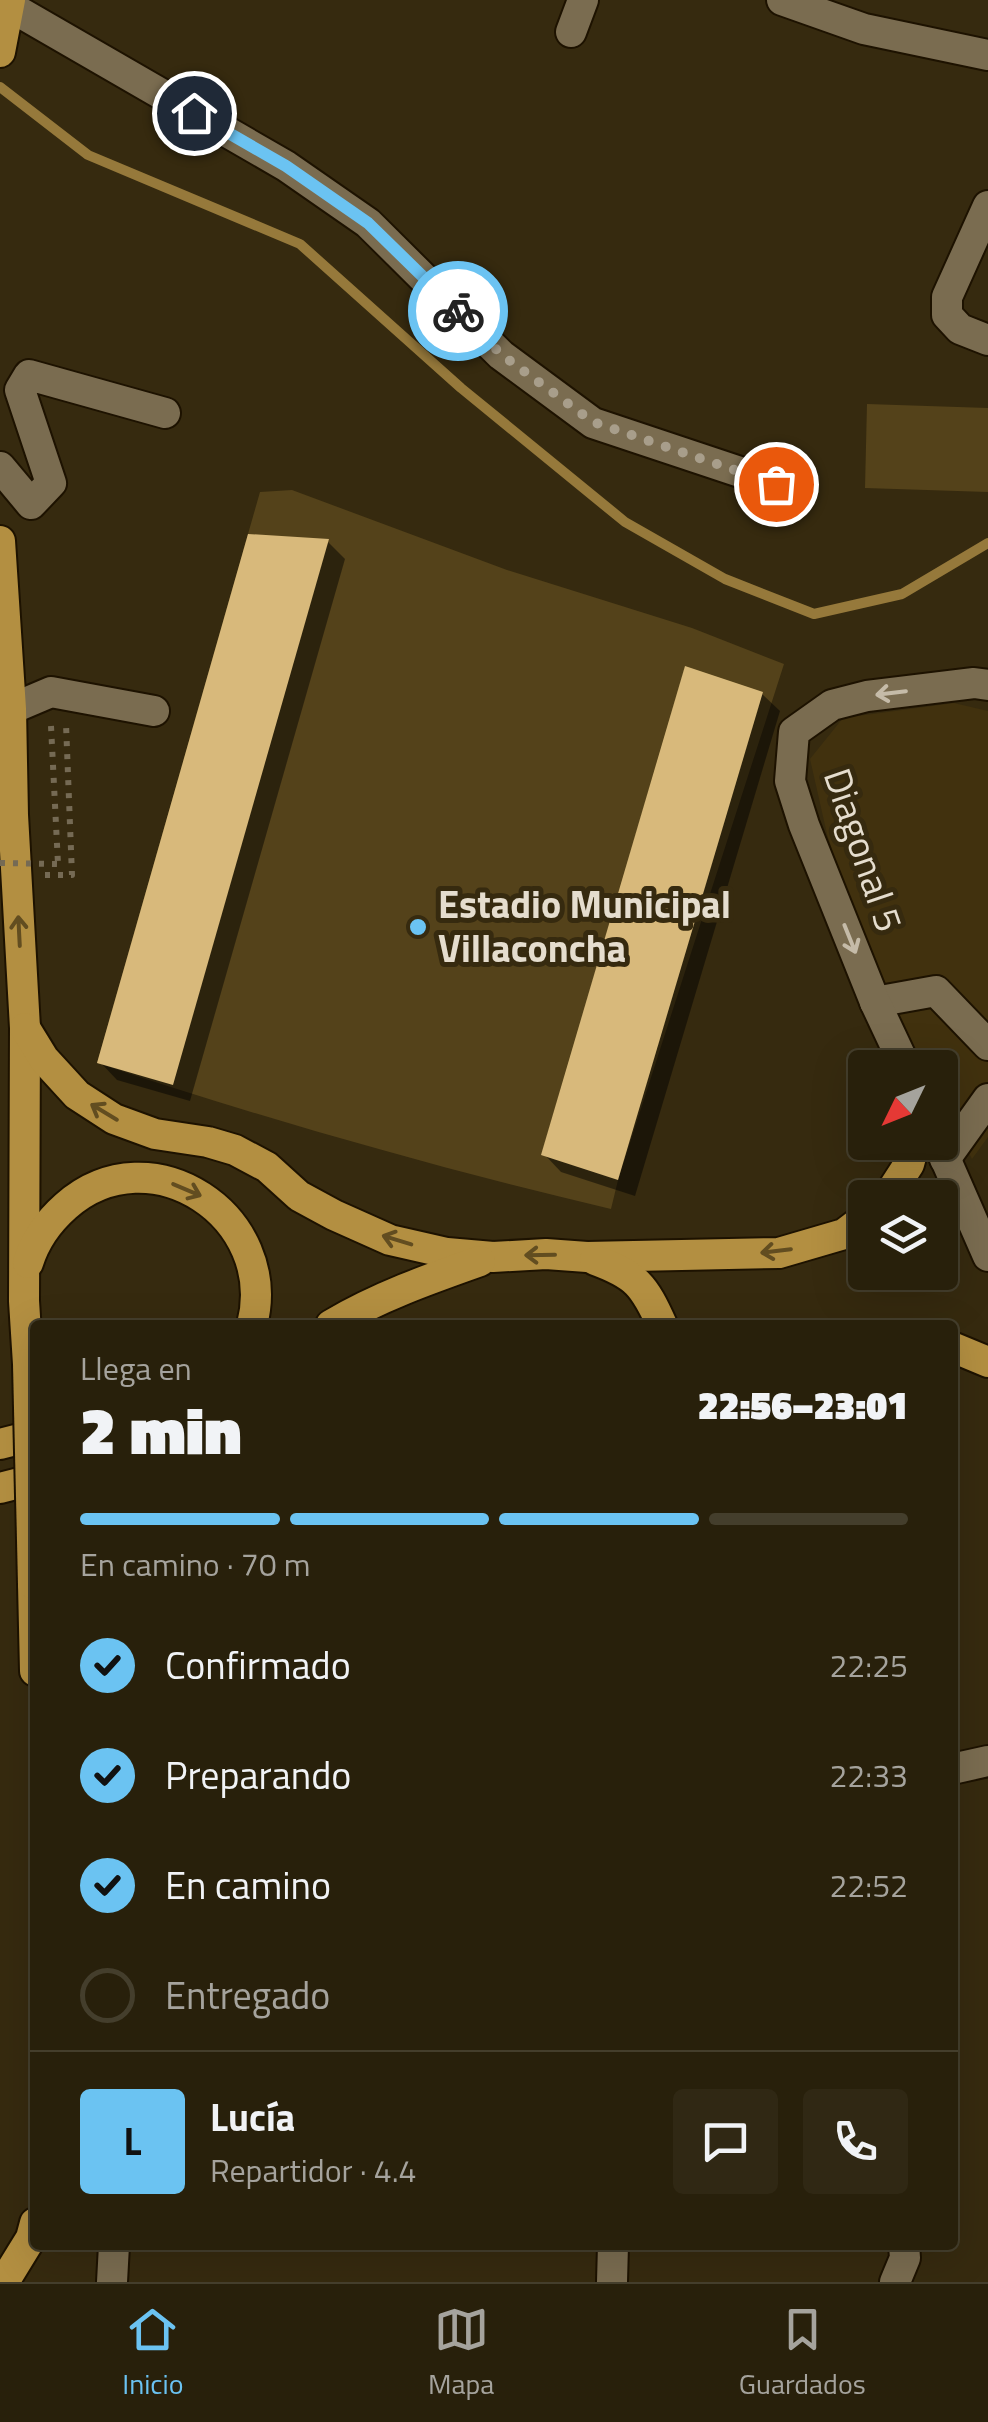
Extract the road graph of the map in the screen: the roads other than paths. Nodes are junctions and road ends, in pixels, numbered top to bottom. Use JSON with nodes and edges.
{"nodes":[{"id":1,"x":583,"y":0,"type":"edge"},
{"id":2,"x":782,"y":0,"type":"edge"},
{"id":3,"x":10,"y":3,"type":"edge"},
{"id":4,"x":571,"y":32,"type":"dead end"},
{"id":5,"x":1,"y":46,"type":"edge"},
{"id":6,"x":988,"y":55,"type":"edge"},
{"id":7,"x":988,"y":206,"type":"edge"},
{"id":8,"x":988,"y":340,"type":"edge"},
{"id":9,"x":165,"y":412,"type":"dead end"},
{"id":10,"x":0,"y":468,"type":"edge"},
{"id":11,"x":776,"y":484,"type":"dead end"},
{"id":12,"x":0,"y":541,"type":"edge"},
{"id":13,"x":988,"y":686,"type":"edge"},
{"id":14,"x":11,"y":709,"type":"junction"},
{"id":15,"x":154,"y":711,"type":"dead end"},
{"id":16,"x":875,"y":1002,"type":"junction"},
{"id":17,"x":25,"y":1028,"type":"junction"},
{"id":18,"x":988,"y":1045,"type":"edge"},
{"id":19,"x":898,"y":1050,"type":"edge"},
{"id":20,"x":988,"y":1099,"type":"edge"},
{"id":21,"x":958,"y":1132,"type":"edge"},
{"id":22,"x":945,"y":1160,"type":"edge"},
{"id":23,"x":848,"y":1231,"type":"edge"},
{"id":24,"x":988,"y":1256,"type":"edge"},
{"id":25,"x":492,"y":1257,"type":"junction"},
{"id":26,"x":587,"y":1257,"type":"junction"},
{"id":27,"x":24,"y":1301,"type":"junction"},
{"id":28,"x":253,"y":1320,"type":"edge"},
{"id":29,"x":340,"y":1320,"type":"edge"},
{"id":30,"x":660,"y":1320,"type":"edge"},
{"id":31,"x":958,"y":1350,"type":"edge"},
{"id":32,"x":988,"y":1362,"type":"edge"},
{"id":33,"x":30,"y":1436,"type":"edge"},
{"id":34,"x":0,"y":1444,"type":"edge"},
{"id":35,"x":30,"y":1452,"type":"edge"},
{"id":36,"x":30,"y":1480,"type":"edge"},
{"id":37,"x":0,"y":1488,"type":"edge"},
{"id":38,"x":988,"y":1761,"type":"edge"},
{"id":39,"x":958,"y":1768,"type":"edge"},
{"id":40,"x":30,"y":2240,"type":"edge"},
{"id":41,"x":114,"y":2250,"type":"edge"},
{"id":42,"x":613,"y":2250,"type":"edge"},
{"id":43,"x":904,"y":2250,"type":"edge"},
{"id":44,"x":4,"y":2282,"type":"edge"},
{"id":45,"x":112,"y":2282,"type":"edge"},
{"id":46,"x":612,"y":2282,"type":"edge"},
{"id":47,"x":895,"y":2282,"type":"edge"}],
"edges":[{"from":1,"to":4,"type":"street"},
{"from":2,"to":6,"type":"street"},
{"from":3,"to":5,"type":"highway"},
{"from":3,"to":11,"type":"street"},
{"from":7,"to":8,"type":"street"},
{"from":9,"to":10,"type":"street"},
{"from":12,"to":14,"type":"highway"},
{"from":13,"to":16,"type":"street","name":"Diagonal 5","one_way":true},
{"from":14,"to":15,"type":"street"},
{"from":17,"to":14,"type":"highway","one_way":true},
{"from":16,"to":18,"type":"street"},
{"from":16,"to":19,"type":"street","name":"Diagonal 5"},
{"from":25,"to":17,"type":"highway","one_way":true},
{"from":17,"to":27,"type":"highway"},
{"from":20,"to":21,"type":"street"},
{"from":22,"to":24,"type":"street"},
{"from":23,"to":26,"type":"highway","one_way":true},
{"from":26,"to":25,"type":"highway","one_way":true},
{"from":25,"to":29,"type":"highway"},
{"from":26,"to":30,"type":"highway"},
{"from":27,"to":28,"type":"highway","one_way":true},
{"from":27,"to":35,"type":"highway","bridge":true},
{"from":31,"to":32,"type":"highway"},
{"from":33,"to":34,"type":"highway"},
{"from":36,"to":37,"type":"highway"},
{"from":38,"to":39,"type":"street"},
{"from":40,"to":44,"type":"highway"},
{"from":41,"to":45,"type":"street"},
{"from":42,"to":46,"type":"street"},
{"from":43,"to":47,"type":"street"}]}
